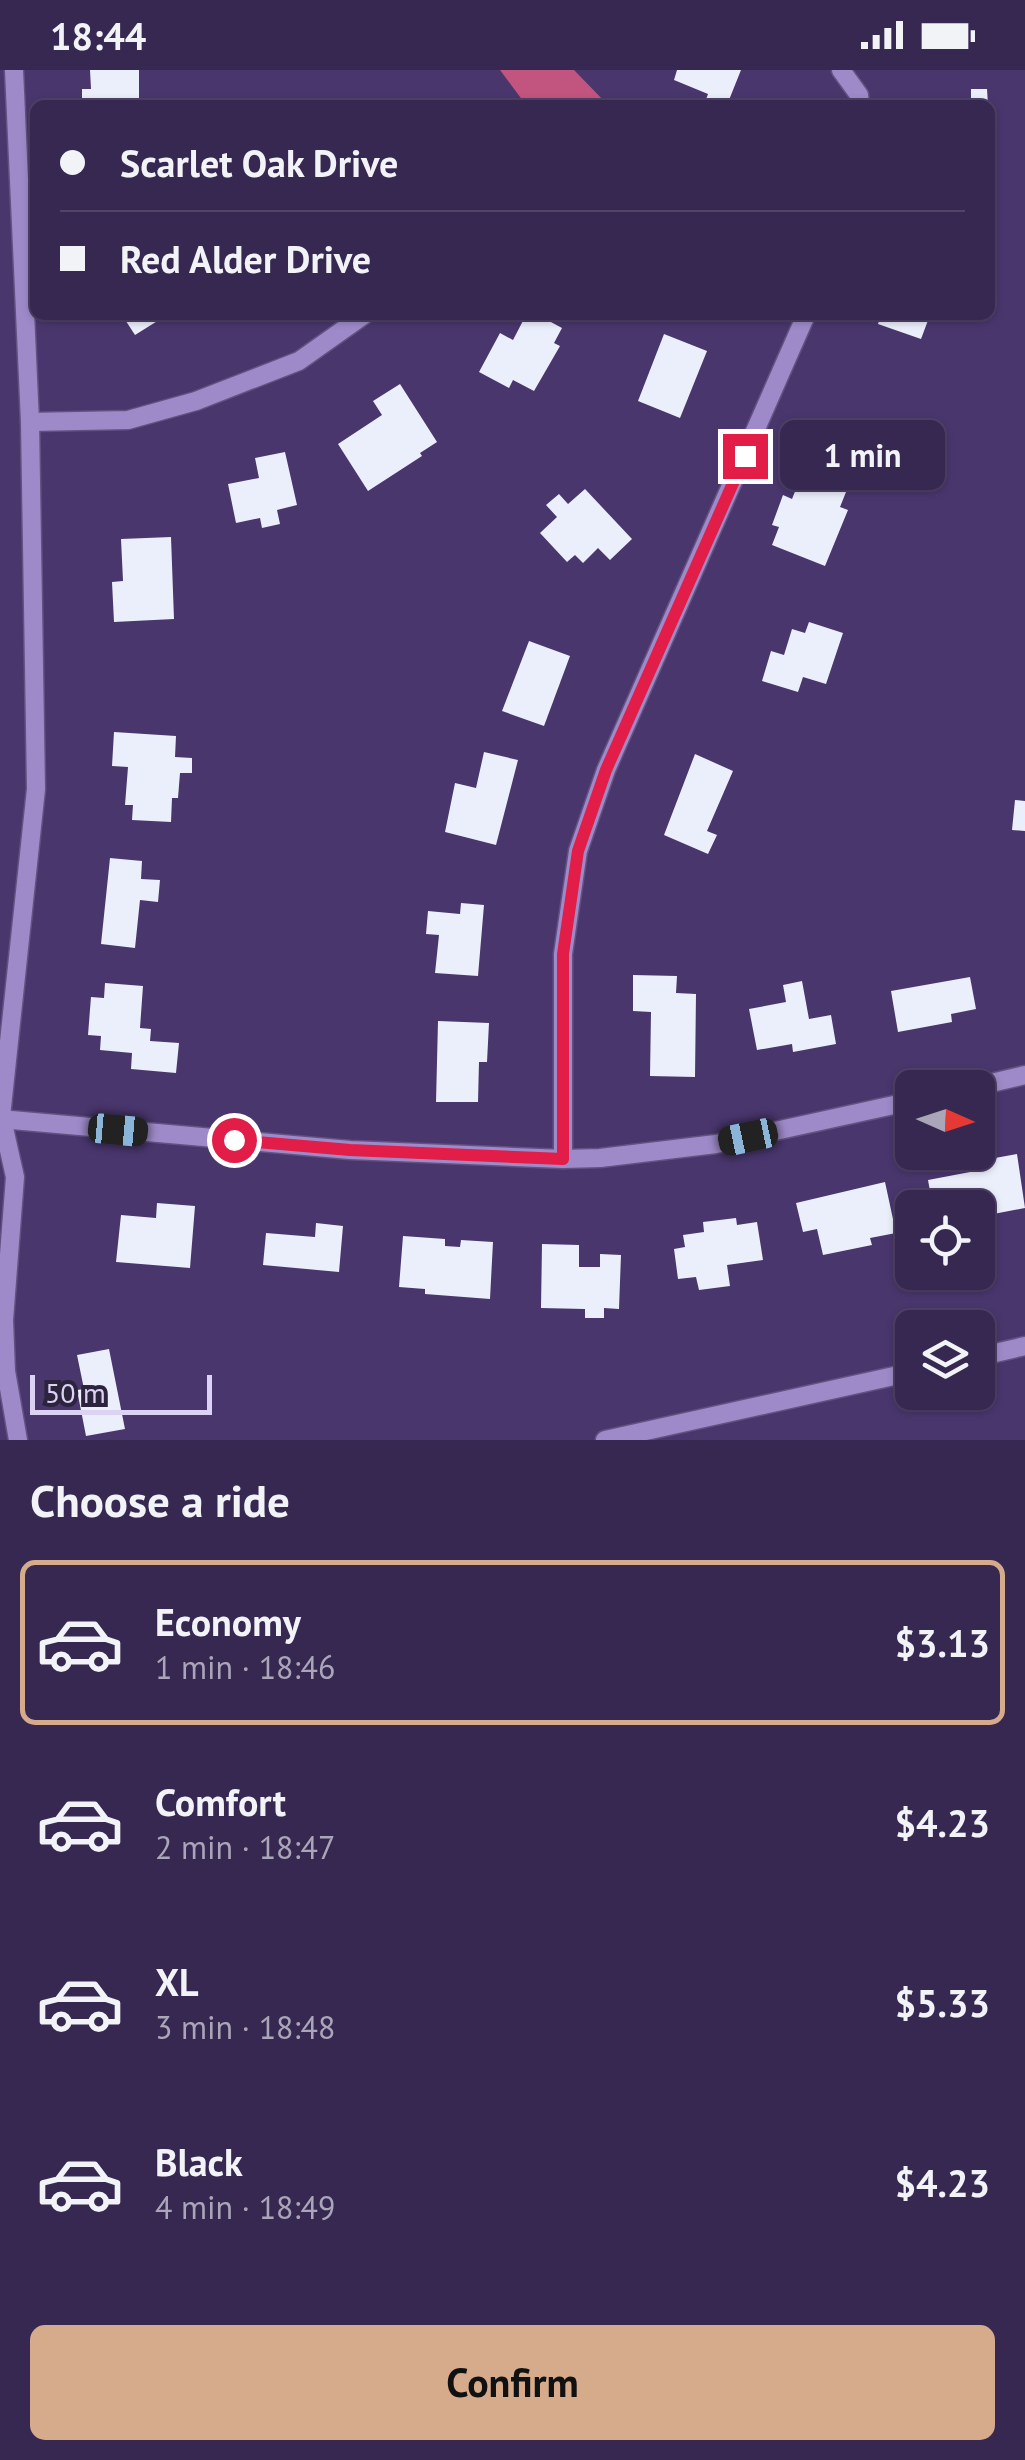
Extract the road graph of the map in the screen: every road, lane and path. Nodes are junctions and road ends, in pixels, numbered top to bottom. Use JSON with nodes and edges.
{"nodes":[{"id":1,"x":14,"y":70,"type":"edge"},
{"id":2,"x":841,"y":70,"type":"edge"},
{"id":3,"x":859,"y":100,"type":"edge"},
{"id":4,"x":357,"y":320,"type":"edge"},
{"id":5,"x":804,"y":320,"type":"edge"},
{"id":6,"x":30,"y":422,"type":"junction"},
{"id":7,"x":1025,"y":1075,"type":"edge"},
{"id":8,"x":995,"y":1082,"type":"edge"},
{"id":9,"x":895,"y":1105,"type":"edge"},
{"id":10,"x":1,"y":1121,"type":"edge"},
{"id":11,"x":563,"y":1159,"type":"junction"},
{"id":12,"x":1025,"y":1346,"type":"edge"},
{"id":13,"x":995,"y":1353,"type":"edge"},
{"id":14,"x":895,"y":1376,"type":"edge"},
{"id":15,"x":614,"y":1439,"type":"edge"},
{"id":16,"x":18,"y":1440,"type":"edge"}],
"edges":[{"from":1,"to":6,"type":"street"},
{"from":2,"to":3,"type":"street"},
{"from":4,"to":6,"type":"street"},
{"from":5,"to":11,"type":"street"},
{"from":6,"to":10,"type":"street"},
{"from":7,"to":8,"type":"street"},
{"from":9,"to":11,"type":"street"},
{"from":10,"to":11,"type":"street"},
{"from":10,"to":16,"type":"street"},
{"from":12,"to":13,"type":"street"},
{"from":14,"to":15,"type":"street"}]}
